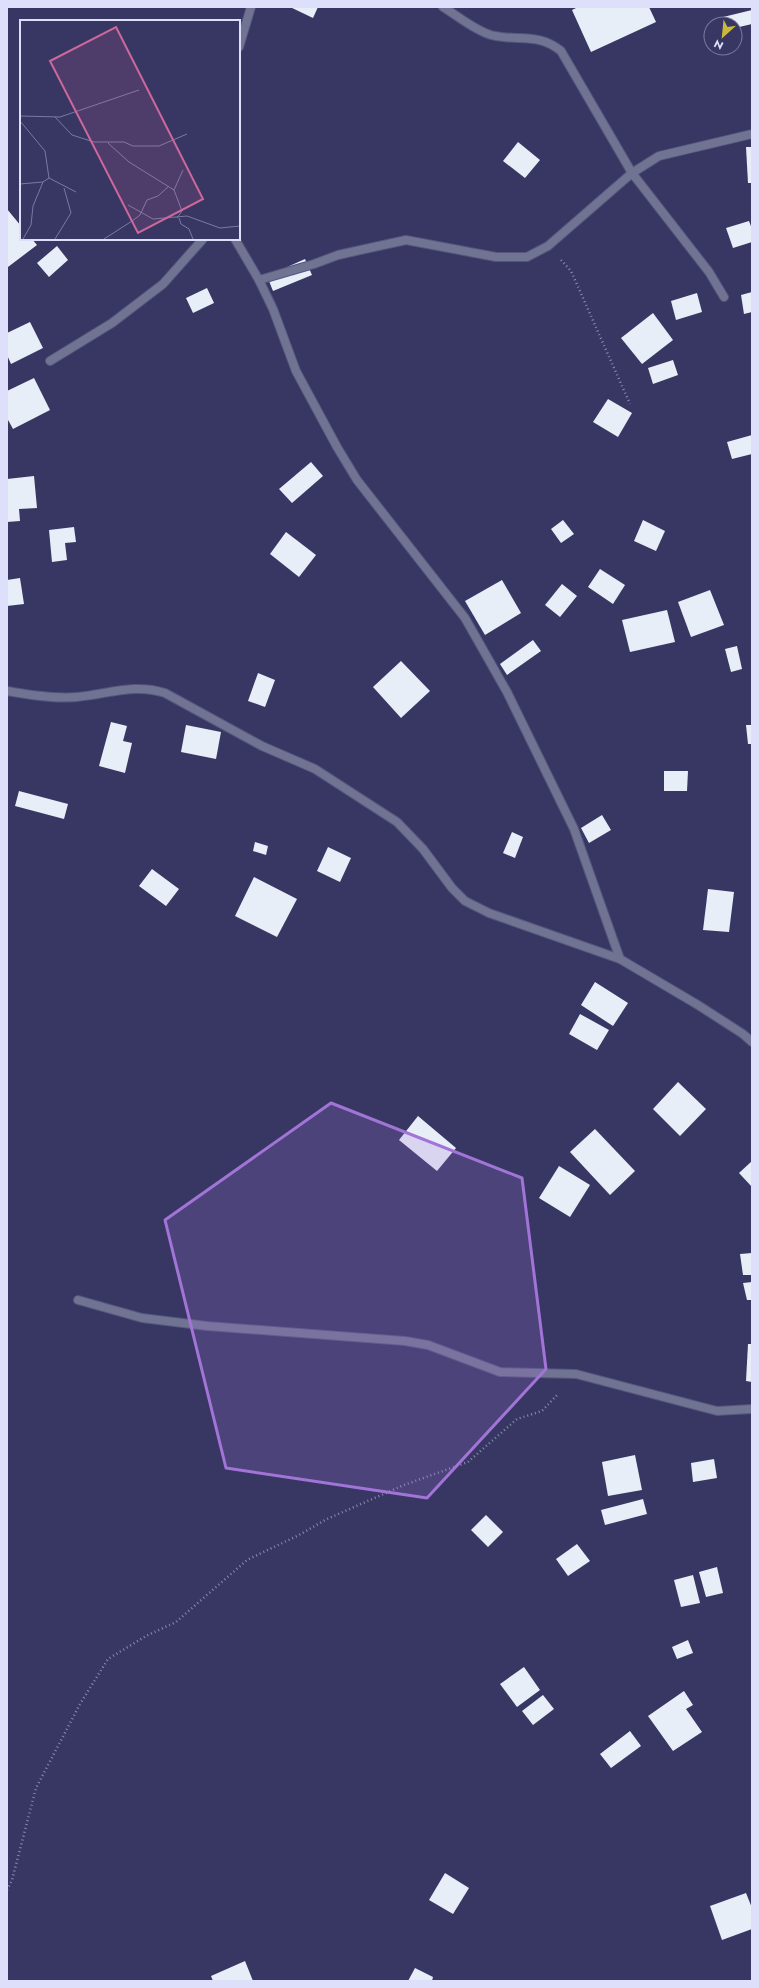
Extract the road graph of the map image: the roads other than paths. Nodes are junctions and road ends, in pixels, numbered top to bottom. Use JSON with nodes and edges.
{"nodes":[{"id":1,"x":251,"y":7,"type":"edge"},
{"id":2,"x":443,"y":7,"type":"edge"},
{"id":3,"x":240,"y":44,"type":"edge"},
{"id":4,"x":752,"y":134,"type":"edge"},
{"id":5,"x":632,"y":173,"type":"junction"},
{"id":6,"x":203,"y":240,"type":"edge"},
{"id":7,"x":236,"y":240,"type":"edge"},
{"id":8,"x":259,"y":280,"type":"junction"},
{"id":9,"x":724,"y":297,"type":"dead end"},
{"id":10,"x":50,"y":361,"type":"dead end"},
{"id":11,"x":7,"y":691,"type":"edge"},
{"id":12,"x":620,"y":959,"type":"junction"},
{"id":13,"x":752,"y":1042,"type":"edge"},
{"id":14,"x":78,"y":1300,"type":"dead end"},
{"id":15,"x":752,"y":1409,"type":"edge"}],
"edges":[{"from":1,"to":3,"type":"street"},
{"from":2,"to":5,"type":"street"},
{"from":4,"to":5,"type":"street"},
{"from":5,"to":8,"type":"street"},
{"from":5,"to":9,"type":"street"},
{"from":6,"to":10,"type":"street"},
{"from":7,"to":8,"type":"street"},
{"from":8,"to":12,"type":"street"},
{"from":11,"to":12,"type":"street"},
{"from":12,"to":13,"type":"street"},
{"from":14,"to":15,"type":"street"}]}
